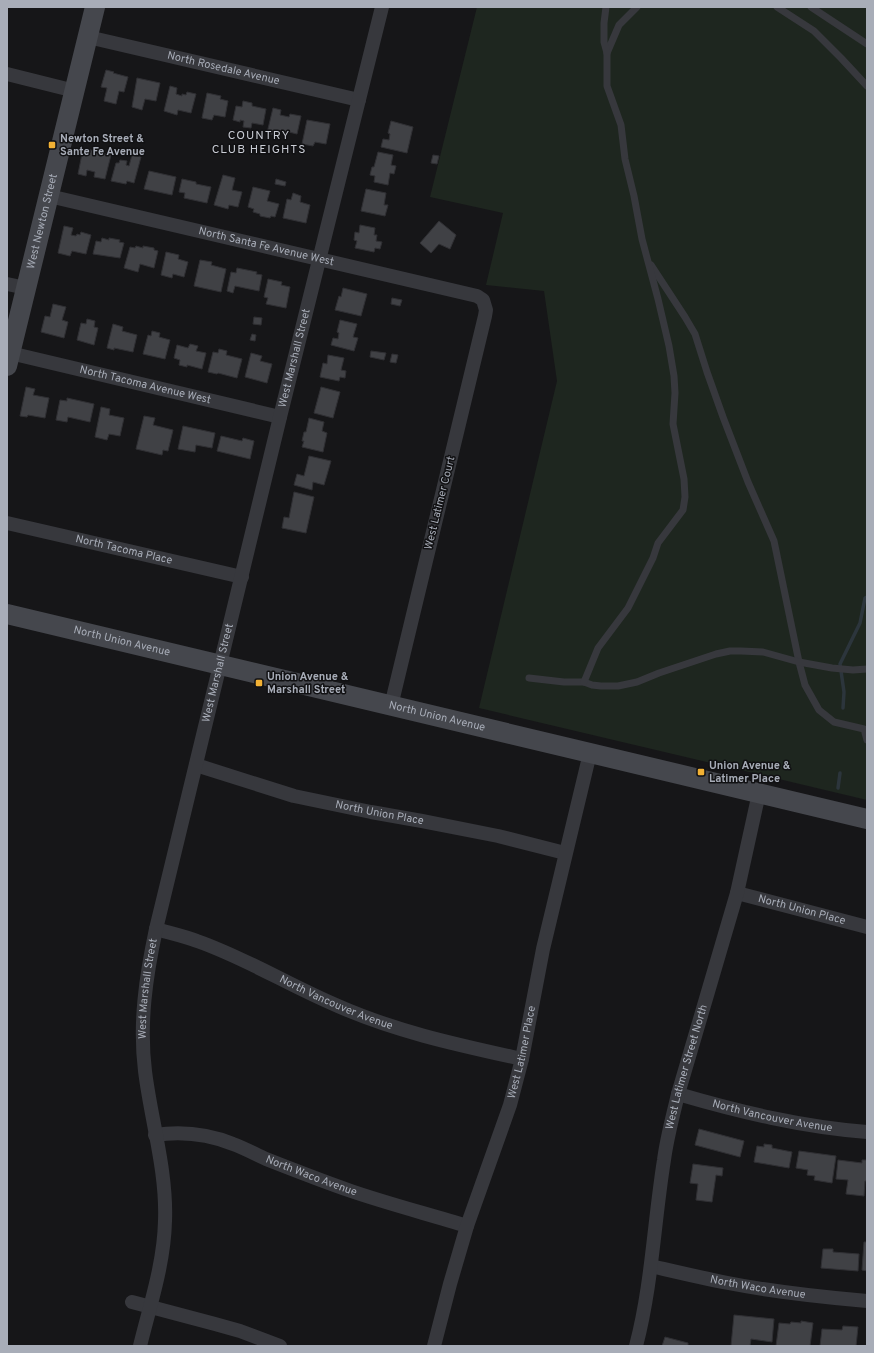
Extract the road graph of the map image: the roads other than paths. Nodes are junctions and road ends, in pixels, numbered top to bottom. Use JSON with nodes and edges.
{"nodes":[{"id":1,"x":95,"y":7,"type":"edge"},
{"id":2,"x":382,"y":7,"type":"edge"},
{"id":3,"x":606,"y":7,"type":"edge"},
{"id":4,"x":636,"y":7,"type":"edge"},
{"id":5,"x":777,"y":7,"type":"edge"},
{"id":6,"x":811,"y":7,"type":"edge"},
{"id":7,"x":88,"y":37,"type":"junction"},
{"id":8,"x":867,"y":44,"type":"edge"},
{"id":9,"x":608,"y":53,"type":"junction"},
{"id":10,"x":7,"y":74,"type":"edge"},
{"id":11,"x":867,"y":86,"type":"edge"},
{"id":12,"x":74,"y":91,"type":"junction"},
{"id":13,"x":359,"y":100,"type":"junction"},
{"id":14,"x":49,"y":196,"type":"junction"},
{"id":15,"x":320,"y":260,"type":"junction"},
{"id":16,"x":647,"y":260,"type":"junction"},
{"id":17,"x":7,"y":284,"type":"edge"},
{"id":18,"x":26,"y":288,"type":"junction"},
{"id":19,"x":483,"y":300,"type":"joint"},
{"id":20,"x":9,"y":360,"type":"edge"},
{"id":21,"x":280,"y":417,"type":"junction"},
{"id":22,"x":7,"y":523,"type":"edge"},
{"id":23,"x":242,"y":577,"type":"junction"},
{"id":24,"x":7,"y":614,"type":"edge"},
{"id":25,"x":799,"y":662,"type":"junction"},
{"id":26,"x":220,"y":665,"type":"junction"},
{"id":27,"x":867,"y":669,"type":"edge"},
{"id":28,"x":529,"y":678,"type":"dead end"},
{"id":29,"x":584,"y":682,"type":"junction"},
{"id":30,"x":391,"y":706,"type":"junction"},
{"id":31,"x":865,"y":728,"type":"edge"},
{"id":32,"x":867,"y":740,"type":"edge"},
{"id":33,"x":590,"y":753,"type":"junction"},
{"id":34,"x":196,"y":766,"type":"junction"},
{"id":35,"x":759,"y":793,"type":"junction"},
{"id":36,"x":867,"y":819,"type":"edge"},
{"id":37,"x":565,"y":853,"type":"junction"},
{"id":38,"x":737,"y":893,"type":"junction"},
{"id":39,"x":867,"y":927,"type":"edge"},
{"id":40,"x":156,"y":929,"type":"junction"},
{"id":41,"x":522,"y":1059,"type":"junction"},
{"id":42,"x":678,"y":1094,"type":"junction"},
{"id":43,"x":867,"y":1132,"type":"edge"},
{"id":44,"x":156,"y":1135,"type":"junction"},
{"id":45,"x":466,"y":1226,"type":"junction"},
{"id":46,"x":651,"y":1266,"type":"junction"},
{"id":47,"x":867,"y":1301,"type":"edge"},
{"id":48,"x":132,"y":1302,"type":"dead end"},
{"id":49,"x":150,"y":1306,"type":"junction"},
{"id":50,"x":140,"y":1346,"type":"edge"},
{"id":51,"x":280,"y":1346,"type":"edge"},
{"id":52,"x":434,"y":1346,"type":"edge"},
{"id":53,"x":636,"y":1346,"type":"edge"}],
"edges":[{"from":1,"to":7,"type":"street","name":"West Newton Street"},
{"from":2,"to":13,"type":"street","name":"West Marshall Street"},
{"from":3,"to":9,"type":"lane"},
{"from":4,"to":9,"type":"lane"},
{"from":5,"to":11,"type":"lane"},
{"from":6,"to":8,"type":"lane"},
{"from":7,"to":12,"type":"street","name":"West Newton Street"},
{"from":7,"to":13,"type":"street","name":"North Rosedale Avenue"},
{"from":9,"to":16,"type":"lane"},
{"from":10,"to":12,"type":"street"},
{"from":12,"to":14,"type":"street","name":"West Newton Street"},
{"from":13,"to":15,"type":"street","name":"West Marshall Street"},
{"from":14,"to":15,"type":"street","name":"North Santa Fe Avenue West"},
{"from":14,"to":18,"type":"street","name":"West Newton Street"},
{"from":15,"to":19,"type":"street","name":"North Santa Fe Avenue West"},
{"from":15,"to":21,"type":"street","name":"West Marshall Street"},
{"from":16,"to":25,"type":"lane"},
{"from":16,"to":29,"type":"lane"},
{"from":17,"to":18,"type":"street"},
{"from":18,"to":20,"type":"street","name":"West Newton Street"},
{"from":19,"to":30,"type":"street","name":"West Latimer Court"},
{"from":20,"to":21,"type":"street","name":"North Tacoma Avenue West"},
{"from":21,"to":23,"type":"street","name":"West Marshall Street"},
{"from":22,"to":23,"type":"street","name":"North Tacoma Place"},
{"from":23,"to":26,"type":"street","name":"West Marshall Street"},
{"from":24,"to":26,"type":"street","name":"North Union Avenue"},
{"from":25,"to":27,"type":"lane"},
{"from":25,"to":29,"type":"lane"},
{"from":25,"to":31,"type":"lane"},
{"from":26,"to":30,"type":"street","name":"North Union Avenue"},
{"from":26,"to":34,"type":"street","name":"West Marshall Street"},
{"from":28,"to":29,"type":"lane"},
{"from":30,"to":33,"type":"street","name":"North Union Avenue"},
{"from":31,"to":32,"type":"lane"},
{"from":33,"to":35,"type":"street","name":"North Union Avenue"},
{"from":33,"to":37,"type":"street","name":"West Latimer Place"},
{"from":34,"to":37,"type":"street","name":"North Union Place"},
{"from":34,"to":40,"type":"street","name":"West Marshall Street"},
{"from":35,"to":36,"type":"street","name":"North Union Avenue"},
{"from":35,"to":38,"type":"street","name":"West Latimer Street North"},
{"from":37,"to":41,"type":"street","name":"West Latimer Place"},
{"from":38,"to":39,"type":"street","name":"North Union Place"},
{"from":38,"to":42,"type":"street","name":"West Latimer Street North"},
{"from":40,"to":41,"type":"street","name":"North Vancouver Avenue"},
{"from":40,"to":44,"type":"street","name":"West Marshall Street"},
{"from":41,"to":45,"type":"street","name":"West Latimer Place"},
{"from":42,"to":43,"type":"street","name":"North Vancouver Avenue"},
{"from":42,"to":46,"type":"street","name":"West Latimer Street North"},
{"from":44,"to":45,"type":"street","name":"North Waco Avenue"},
{"from":44,"to":49,"type":"street","name":"West Marshall Street"},
{"from":45,"to":52,"type":"street","name":"West Latimer Place"},
{"from":46,"to":47,"type":"street","name":"North Waco Avenue"},
{"from":46,"to":53,"type":"street","name":"West Latimer Street North"},
{"from":48,"to":49,"type":"street"},
{"from":49,"to":50,"type":"street","name":"West Marshall Street"},
{"from":49,"to":51,"type":"street"}]}
